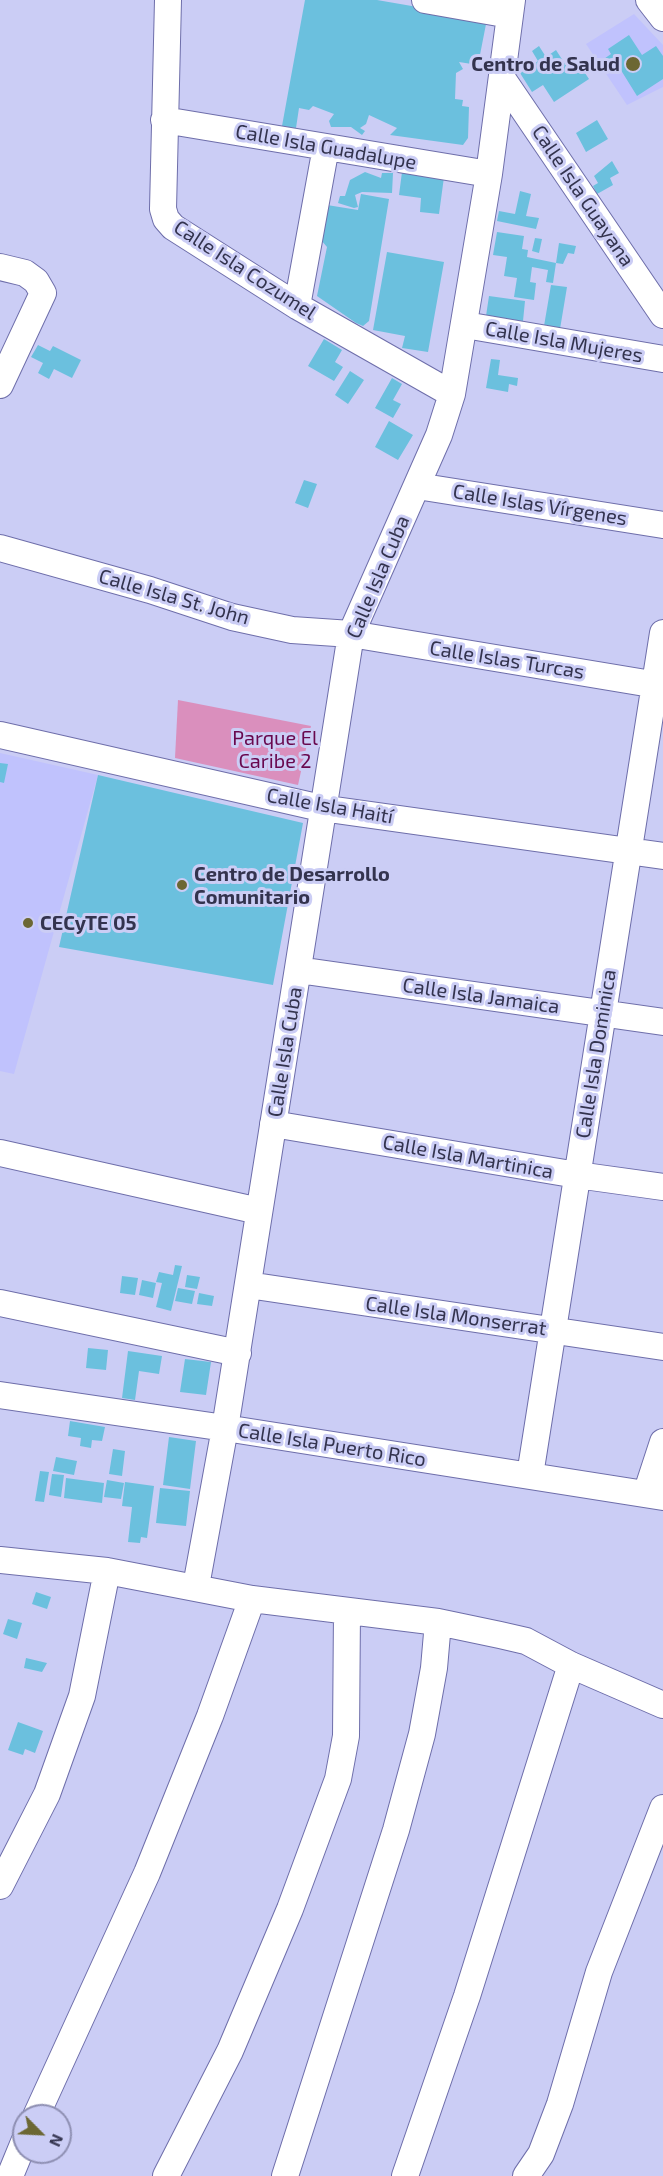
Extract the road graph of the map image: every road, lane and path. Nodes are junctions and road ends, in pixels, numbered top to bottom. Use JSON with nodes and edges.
{"nodes":[{"id":1,"x":168,"y":0,"type":"edge"},
{"id":2,"x":424,"y":0,"type":"edge"},
{"id":3,"x":649,"y":0,"type":"edge"},
{"id":4,"x":511,"y":7,"type":"edge"},
{"id":5,"x":663,"y":18,"type":"edge"},
{"id":6,"x":502,"y":78,"type":"junction"},
{"id":7,"x":164,"y":120,"type":"junction"},
{"id":8,"x":326,"y":147,"type":"junction"},
{"id":9,"x":489,"y":174,"type":"junction"},
{"id":10,"x":0,"y":267,"type":"edge"},
{"id":11,"x":297,"y":306,"type":"junction"},
{"id":12,"x":663,"y":315,"type":"edge"},
{"id":13,"x":465,"y":326,"type":"junction"},
{"id":14,"x":663,"y":359,"type":"edge"},
{"id":15,"x":0,"y":385,"type":"edge"},
{"id":16,"x":452,"y":394,"type":"junction"},
{"id":17,"x":417,"y":486,"type":"junction"},
{"id":18,"x":663,"y":525,"type":"edge"},
{"id":19,"x":0,"y":548,"type":"edge"},
{"id":20,"x":663,"y":633,"type":"edge"},
{"id":21,"x":351,"y":634,"type":"junction"},
{"id":22,"x":659,"y":686,"type":"edge"},
{"id":23,"x":0,"y":735,"type":"edge"},
{"id":24,"x":321,"y":808,"type":"junction"},
{"id":25,"x":629,"y":850,"type":"junction"},
{"id":26,"x":663,"y":856,"type":"edge"},
{"id":27,"x":298,"y":970,"type":"junction"},
{"id":28,"x":603,"y":1014,"type":"junction"},
{"id":29,"x":663,"y":1022,"type":"edge"},
{"id":30,"x":273,"y":1124,"type":"junction"},
{"id":31,"x":0,"y":1153,"type":"edge"},
{"id":32,"x":577,"y":1175,"type":"junction"},
{"id":33,"x":663,"y":1187,"type":"edge"},
{"id":34,"x":259,"y":1211,"type":"junction"},
{"id":35,"x":248,"y":1285,"type":"junction"},
{"id":36,"x":0,"y":1303,"type":"edge"},
{"id":37,"x":552,"y":1330,"type":"junction"},
{"id":38,"x":663,"y":1347,"type":"edge"},
{"id":39,"x":238,"y":1353,"type":"junction"},
{"id":40,"x":0,"y":1395,"type":"edge"},
{"id":41,"x":225,"y":1428,"type":"junction"},
{"id":42,"x":663,"y":1442,"type":"edge"},
{"id":43,"x":530,"y":1475,"type":"junction"},
{"id":44,"x":655,"y":1496,"type":"edge"},
{"id":45,"x":0,"y":1560,"type":"edge"},
{"id":46,"x":107,"y":1571,"type":"junction"},
{"id":47,"x":196,"y":1586,"type":"junction"},
{"id":48,"x":252,"y":1599,"type":"junction"},
{"id":49,"x":347,"y":1611,"type":"junction"},
{"id":50,"x":438,"y":1622,"type":"junction"},
{"id":51,"x":571,"y":1665,"type":"junction"},
{"id":52,"x":663,"y":1704,"type":"edge"},
{"id":53,"x":663,"y":1808,"type":"edge"},
{"id":54,"x":0,"y":1886,"type":"edge"},
{"id":55,"x":41,"y":2104,"type":"edge"},
{"id":56,"x":166,"y":2176,"type":"edge"},
{"id":57,"x":285,"y":2176,"type":"edge"},
{"id":58,"x":405,"y":2176,"type":"edge"},
{"id":59,"x":526,"y":2176,"type":"edge"}],
"edges":[{"from":1,"to":7,"type":"street","name":"Calle Isla Cozumel"},
{"from":2,"to":4,"type":"street"},
{"from":3,"to":5,"type":"street"},
{"from":4,"to":6,"type":"street","name":"Calle Isla Cuba"},
{"from":6,"to":9,"type":"street","name":"Calle Isla Cuba"},
{"from":6,"to":12,"type":"street","name":"Calle Isla Guayana"},
{"from":7,"to":8,"type":"street","name":"Calle Isla Guadalupe"},
{"from":7,"to":11,"type":"street","name":"Calle Isla Cozumel"},
{"from":8,"to":9,"type":"street","name":"Calle Isla Guadalupe"},
{"from":8,"to":11,"type":"street"},
{"from":9,"to":13,"type":"street","name":"Calle Isla Cuba"},
{"from":10,"to":15,"type":"street"},
{"from":11,"to":16,"type":"street","name":"Calle Isla Cozumel"},
{"from":13,"to":14,"type":"street","name":"Calle Isla Mujeres"},
{"from":13,"to":16,"type":"street","name":"Calle Isla Cuba"},
{"from":16,"to":17,"type":"street","name":"Calle Isla Cuba"},
{"from":17,"to":18,"type":"street","name":"Calle Islas Vírgenes"},
{"from":17,"to":21,"type":"street","name":"Calle Isla Cuba"},
{"from":19,"to":21,"type":"street","name":"Calle Isla St. John"},
{"from":20,"to":22,"type":"street","name":"Calle Isla Dominica"},
{"from":21,"to":22,"type":"street","name":"Calle Islas Turcas"},
{"from":21,"to":24,"type":"street","name":"Calle Isla Cuba"},
{"from":22,"to":25,"type":"street","name":"Calle Isla Dominica"},
{"from":23,"to":24,"type":"street","name":"Calle Isla Haití"},
{"from":24,"to":25,"type":"street","name":"Calle Isla Haití"},
{"from":24,"to":27,"type":"street","name":"Calle Isla Cuba"},
{"from":25,"to":26,"type":"street","name":"Calle Isla Haití"},
{"from":25,"to":28,"type":"street","name":"Calle Isla Dominica"},
{"from":27,"to":28,"type":"street","name":"Calle Isla Jamaica"},
{"from":27,"to":30,"type":"street","name":"Calle Isla Cuba"},
{"from":28,"to":29,"type":"street","name":"Calle Isla Jamaica"},
{"from":28,"to":32,"type":"street","name":"Calle Isla Dominica"},
{"from":30,"to":32,"type":"street","name":"Calle Isla Martinica"},
{"from":30,"to":34,"type":"street","name":"Calle Isla Cuba"},
{"from":31,"to":34,"type":"street"},
{"from":32,"to":33,"type":"street","name":"Calle Isla Martinica"},
{"from":32,"to":37,"type":"street","name":"Calle Isla Dominica"},
{"from":34,"to":35,"type":"street","name":"Calle Isla Cuba"},
{"from":35,"to":37,"type":"street","name":"Calle Isla Monserrat"},
{"from":35,"to":39,"type":"street","name":"Calle Isla Cuba"},
{"from":36,"to":39,"type":"street"},
{"from":37,"to":38,"type":"street","name":"Calle Isla Monserrat"},
{"from":37,"to":43,"type":"street","name":"Calle Isla Dominica"},
{"from":39,"to":41,"type":"street","name":"Calle Isla Cuba"},
{"from":40,"to":41,"type":"street","name":"Calle Isla Puerto Rico"},
{"from":41,"to":43,"type":"street","name":"Calle Isla Puerto Rico"},
{"from":41,"to":47,"type":"street","name":"Calle Isla Cuba"},
{"from":42,"to":44,"type":"street"},
{"from":43,"to":44,"type":"street","name":"Calle Isla Puerto Rico"},
{"from":45,"to":46,"type":"street"},
{"from":46,"to":47,"type":"street"},
{"from":46,"to":54,"type":"street"},
{"from":47,"to":48,"type":"street"},
{"from":48,"to":49,"type":"street"},
{"from":48,"to":55,"type":"street"},
{"from":49,"to":50,"type":"street"},
{"from":49,"to":56,"type":"street"},
{"from":50,"to":51,"type":"street"},
{"from":50,"to":57,"type":"street"},
{"from":51,"to":52,"type":"street"},
{"from":51,"to":58,"type":"street"},
{"from":53,"to":59,"type":"street"}]}
